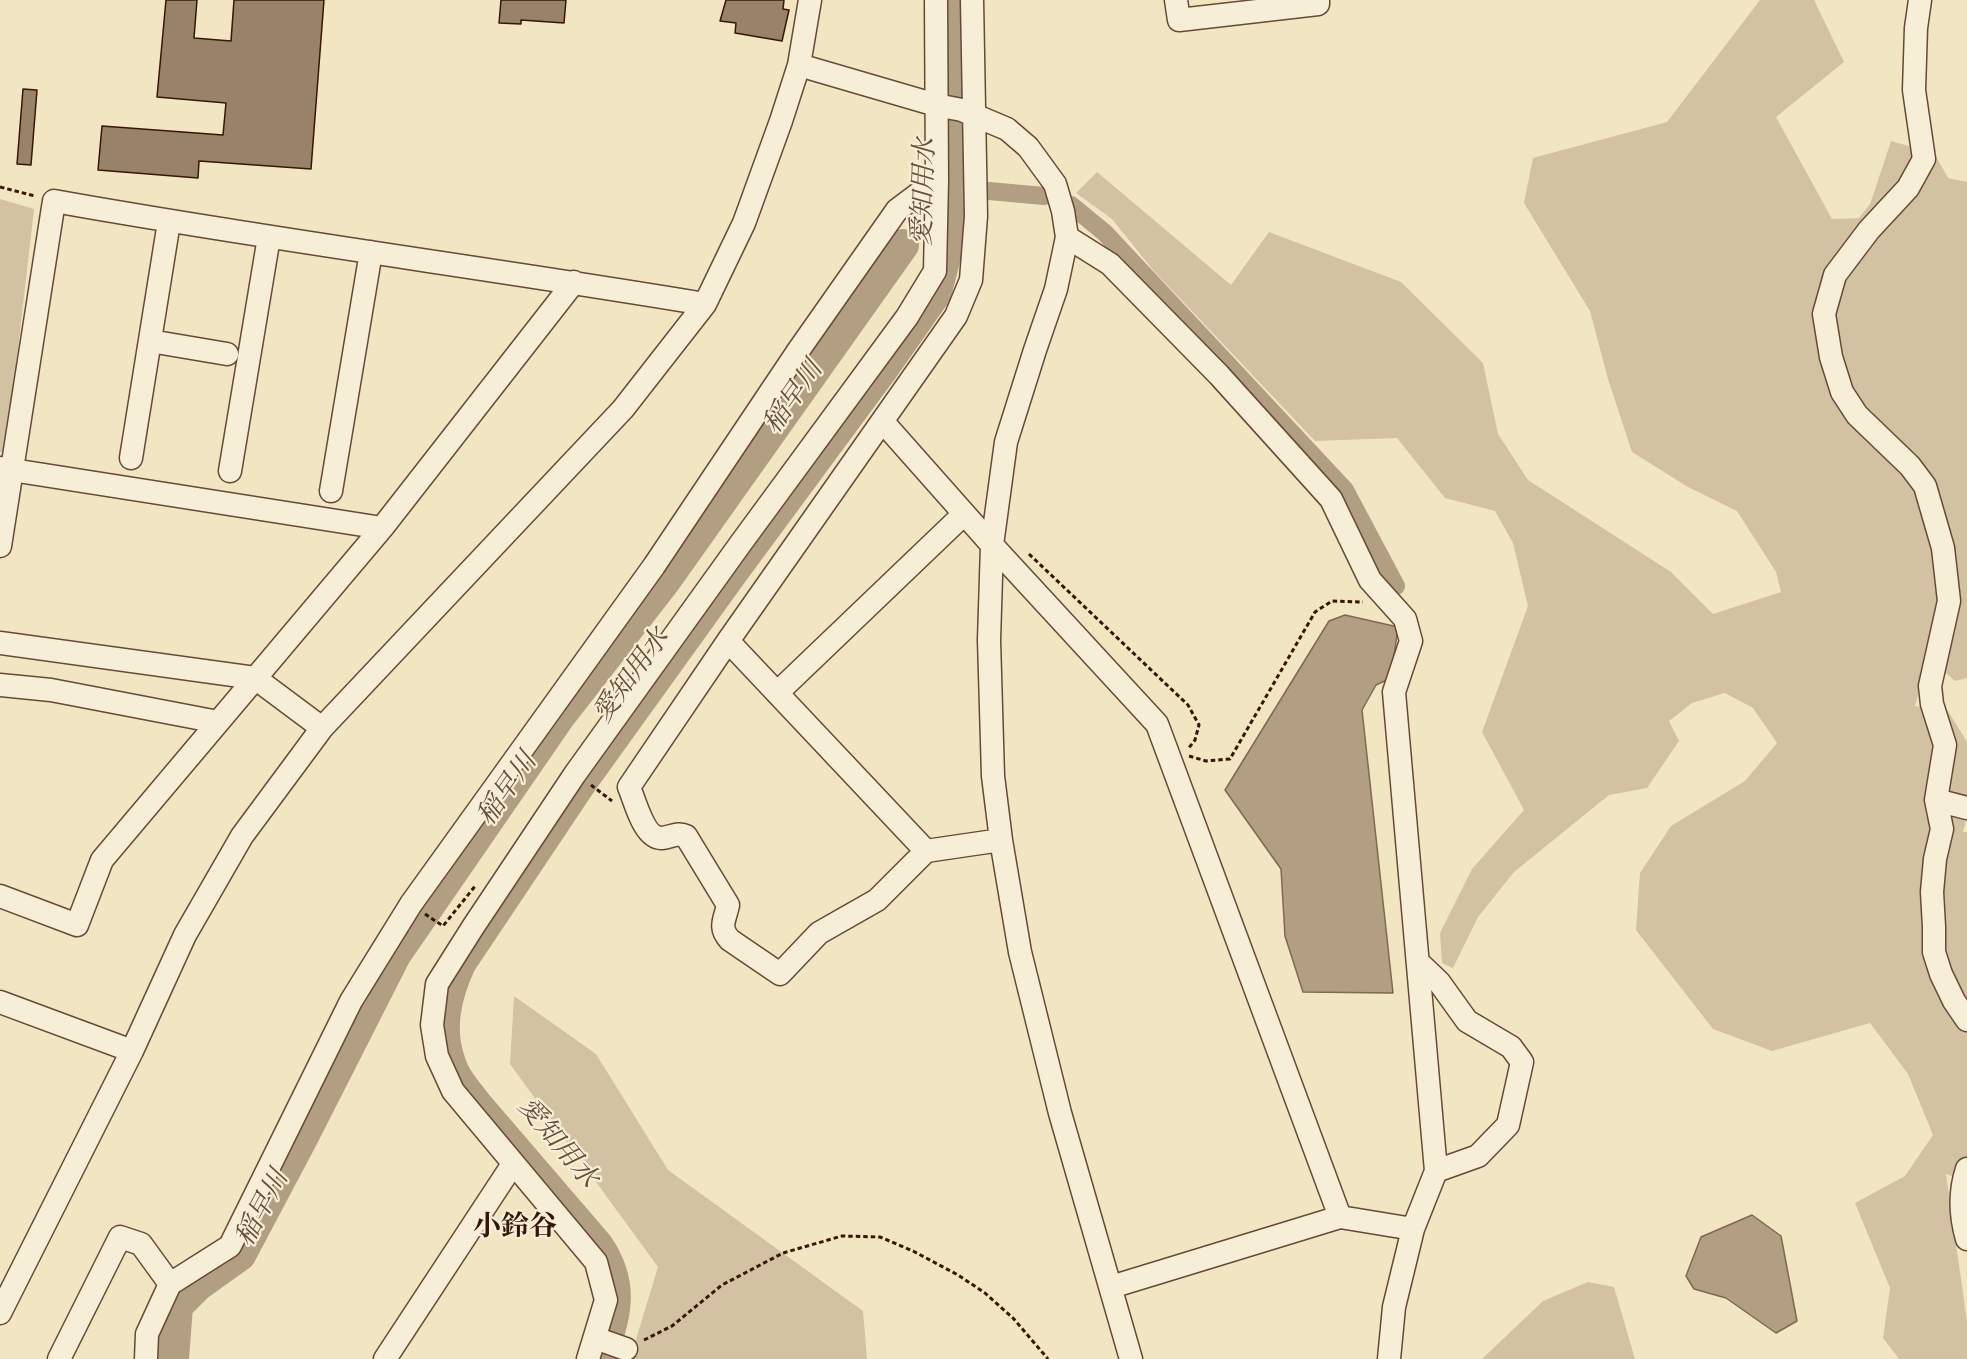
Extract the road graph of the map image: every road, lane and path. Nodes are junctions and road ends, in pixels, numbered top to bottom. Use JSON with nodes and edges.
{"nodes":[{"id":1,"x":810,"y":0,"type":"edge"},
{"id":2,"x":936,"y":0,"type":"edge"},
{"id":3,"x":972,"y":0,"type":"edge"},
{"id":4,"x":1176,"y":0,"type":"edge"},
{"id":5,"x":1318,"y":0,"type":"edge"},
{"id":6,"x":1920,"y":0,"type":"edge"},
{"id":7,"x":799,"y":65,"type":"junction"},
{"id":8,"x":936,"y":105,"type":"junction"},
{"id":9,"x":968,"y":112,"type":"junction"},
{"id":10,"x":937,"y":180,"type":"junction"},
{"id":11,"x":0,"y":187,"type":"edge"},
{"id":12,"x":54,"y":201,"type":"junction"},
{"id":13,"x":169,"y":222,"type":"junction"},
{"id":14,"x":269,"y":237,"type":"junction"},
{"id":15,"x":1067,"y":237,"type":"junction"},
{"id":16,"x":371,"y":252,"type":"junction"},
{"id":17,"x":574,"y":282,"type":"junction"},
{"id":18,"x":705,"y":304,"type":"junction"},
{"id":19,"x":150,"y":341,"type":"junction"},
{"id":20,"x":227,"y":354,"type":"dead end"},
{"id":21,"x":883,"y":422,"type":"junction"},
{"id":22,"x":130,"y":458,"type":"dead end"},
{"id":23,"x":6,"y":468,"type":"edge"},
{"id":24,"x":230,"y":471,"type":"dead end"},
{"id":25,"x":331,"y":491,"type":"dead end"},
{"id":26,"x":964,"y":514,"type":"junction"},
{"id":27,"x":382,"y":528,"type":"junction"},
{"id":28,"x":992,"y":545,"type":"junction"},
{"id":29,"x":0,"y":546,"type":"edge"},
{"id":30,"x":1029,"y":554,"type":"dead end"},
{"id":31,"x":1390,"y":603,"type":"junction"},
{"id":32,"x":729,"y":641,"type":"junction"},
{"id":33,"x":0,"y":643,"type":"edge"},
{"id":34,"x":255,"y":678,"type":"junction"},
{"id":35,"x":0,"y":685,"type":"edge"},
{"id":36,"x":777,"y":693,"type":"junction"},
{"id":37,"x":218,"y":722,"type":"junction"},
{"id":38,"x":322,"y":728,"type":"junction"},
{"id":39,"x":1936,"y":800,"type":"junction"},
{"id":40,"x":1967,"y":808,"type":"edge"},
{"id":41,"x":1001,"y":840,"type":"junction"},
{"id":42,"x":926,"y":851,"type":"junction"},
{"id":43,"x":0,"y":896,"type":"edge"},
{"id":44,"x":1418,"y":963,"type":"junction"},
{"id":45,"x":0,"y":1002,"type":"edge"},
{"id":46,"x":1967,"y":1020,"type":"edge"},
{"id":47,"x":132,"y":1051,"type":"junction"},
{"id":48,"x":513,"y":1164,"type":"junction"},
{"id":49,"x":1967,"y":1169,"type":"edge"},
{"id":50,"x":1437,"y":1171,"type":"junction"},
{"id":51,"x":1340,"y":1217,"type":"junction"},
{"id":52,"x":1413,"y":1229,"type":"junction"},
{"id":53,"x":1967,"y":1239,"type":"edge"},
{"id":54,"x":170,"y":1284,"type":"junction"},
{"id":55,"x":1111,"y":1287,"type":"junction"},
{"id":56,"x":0,"y":1313,"type":"edge"},
{"id":57,"x":595,"y":1346,"type":"edge"},
{"id":58,"x":626,"y":1348,"type":"joint"},
{"id":59,"x":59,"y":1359,"type":"edge"},
{"id":60,"x":146,"y":1359,"type":"edge"},
{"id":61,"x":385,"y":1359,"type":"edge"},
{"id":62,"x":1048,"y":1359,"type":"edge"},
{"id":63,"x":1131,"y":1359,"type":"edge"},
{"id":64,"x":1389,"y":1359,"type":"edge"}],
"edges":[{"from":1,"to":7,"type":"street"},
{"from":2,"to":8,"type":"street"},
{"from":3,"to":9,"type":"street"},
{"from":4,"to":5,"type":"street"},
{"from":6,"to":39,"type":"street"},
{"from":7,"to":8,"type":"street"},
{"from":7,"to":18,"type":"street"},
{"from":8,"to":9,"type":"street"},
{"from":8,"to":10,"type":"street"},
{"from":9,"to":15,"type":"street"},
{"from":9,"to":21,"type":"street"},
{"from":10,"to":48,"type":"street"},
{"from":10,"to":54,"type":"street"},
{"from":11,"to":12,"type":"path"},
{"from":12,"to":13,"type":"street"},
{"from":12,"to":23,"type":"street"},
{"from":13,"to":14,"type":"street"},
{"from":13,"to":19,"type":"street"},
{"from":14,"to":16,"type":"street"},
{"from":14,"to":24,"type":"street"},
{"from":15,"to":28,"type":"street"},
{"from":15,"to":31,"type":"street"},
{"from":16,"to":17,"type":"street"},
{"from":16,"to":25,"type":"street"},
{"from":17,"to":18,"type":"street"},
{"from":17,"to":27,"type":"street"},
{"from":18,"to":38,"type":"street"},
{"from":19,"to":20,"type":"street"},
{"from":19,"to":22,"type":"street"},
{"from":21,"to":26,"type":"street"},
{"from":21,"to":32,"type":"street"},
{"from":23,"to":27,"type":"street"},
{"from":23,"to":29,"type":"street"},
{"from":26,"to":28,"type":"street"},
{"from":26,"to":36,"type":"street"},
{"from":27,"to":34,"type":"street"},
{"from":28,"to":41,"type":"street"},
{"from":28,"to":51,"type":"street"},
{"from":30,"to":31,"type":"path"},
{"from":31,"to":44,"type":"street"},
{"from":32,"to":36,"type":"street"},
{"from":32,"to":42,"type":"street"},
{"from":33,"to":34,"type":"street"},
{"from":34,"to":37,"type":"street"},
{"from":34,"to":38,"type":"street"},
{"from":35,"to":37,"type":"street"},
{"from":36,"to":42,"type":"street"},
{"from":37,"to":43,"type":"street"},
{"from":38,"to":47,"type":"street"},
{"from":39,"to":40,"type":"street"},
{"from":39,"to":46,"type":"street"},
{"from":41,"to":42,"type":"street"},
{"from":41,"to":55,"type":"street"},
{"from":44,"to":50,"type":"street"},
{"from":44,"to":50,"type":"street"},
{"from":45,"to":47,"type":"street"},
{"from":47,"to":56,"type":"street"},
{"from":48,"to":57,"type":"street"},
{"from":48,"to":61,"type":"street"},
{"from":49,"to":53,"type":"street"},
{"from":50,"to":52,"type":"street"},
{"from":51,"to":52,"type":"street"},
{"from":51,"to":55,"type":"street"},
{"from":52,"to":64,"type":"street"},
{"from":54,"to":59,"type":"street"},
{"from":54,"to":60,"type":"street"},
{"from":55,"to":63,"type":"street"},
{"from":57,"to":58,"type":"street"},
{"from":58,"to":62,"type":"path"}]}
